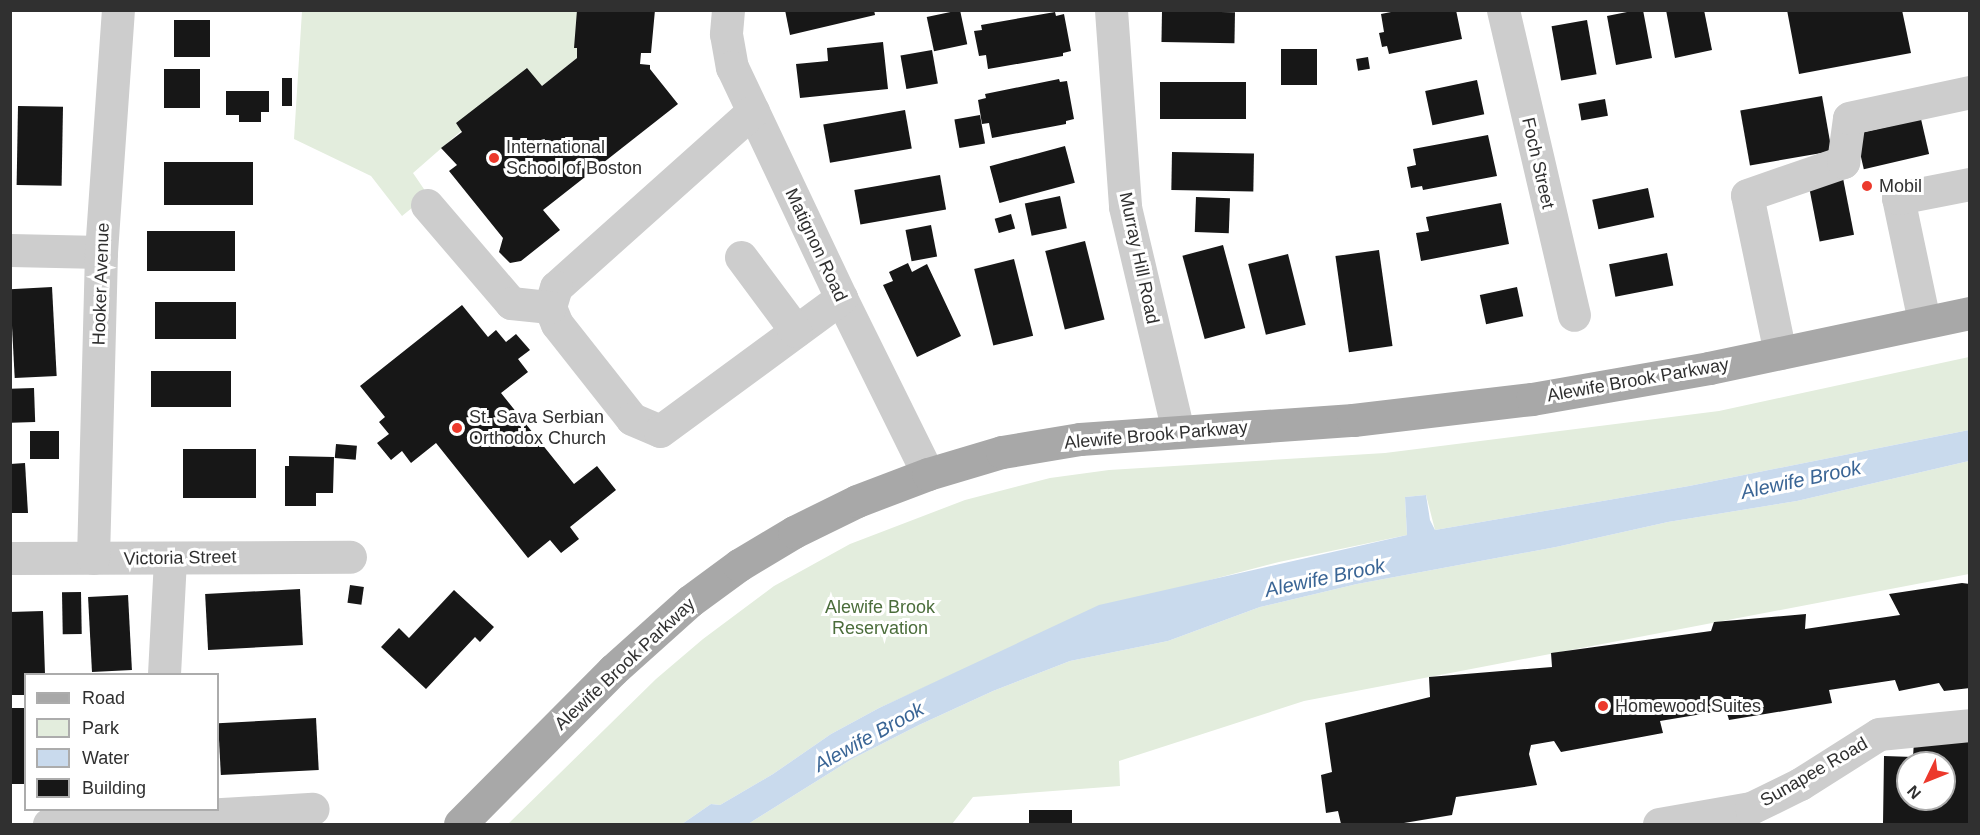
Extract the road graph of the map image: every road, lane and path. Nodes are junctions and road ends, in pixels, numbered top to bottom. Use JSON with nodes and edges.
{"nodes":[{"id":1,"x":118,"y":10,"type":"edge"},
{"id":2,"x":728,"y":10,"type":"edge"},
{"id":3,"x":1111,"y":10,"type":"edge"},
{"id":4,"x":1503,"y":10,"type":"edge"},
{"id":5,"x":1970,"y":92,"type":"edge"},
{"id":6,"x":753,"y":111,"type":"junction"},
{"id":7,"x":1970,"y":184,"type":"edge"},
{"id":8,"x":427,"y":206,"type":"dead end"},
{"id":9,"x":10,"y":250,"type":"edge"},
{"id":10,"x":100,"y":252,"type":"junction"},
{"id":11,"x":741,"y":257,"type":"dead end"},
{"id":12,"x":841,"y":298,"type":"junction"},
{"id":13,"x":550,"y":307,"type":"junction"},
{"id":14,"x":1970,"y":313,"type":"edge"},
{"id":15,"x":1574,"y":315,"type":"dead end"},
{"id":16,"x":1924,"y":321,"type":"junction"},
{"id":17,"x":796,"y":331,"type":"junction"},
{"id":18,"x":1780,"y":353,"type":"junction"},
{"id":19,"x":1178,"y":431,"type":"junction"},
{"id":20,"x":928,"y":474,"type":"junction"},
{"id":21,"x":350,"y":557,"type":"dead end"},
{"id":22,"x":10,"y":558,"type":"edge"},
{"id":23,"x":93,"y":558,"type":"junction"},
{"id":24,"x":170,"y":559,"type":"junction"},
{"id":25,"x":164,"y":673,"type":"edge"},
{"id":26,"x":1970,"y":725,"type":"edge"},
{"id":27,"x":314,"y":809,"type":"dead end"},
{"id":28,"x":157,"y":817,"type":"edge"},
{"id":29,"x":49,"y":825,"type":"edge"},
{"id":30,"x":460,"y":825,"type":"edge"},
{"id":31,"x":1659,"y":825,"type":"edge"}],
"edges":[{"from":1,"to":10,"type":"street","name":"Hooker Avenue"},
{"from":2,"to":6,"type":"street","name":"Matignon Road"},
{"from":3,"to":19,"type":"street","name":"Murray Hill Road"},
{"from":4,"to":15,"type":"street","name":"Foch Street"},
{"from":5,"to":18,"type":"street"},
{"from":6,"to":12,"type":"street","name":"Matignon Road"},
{"from":6,"to":13,"type":"street"},
{"from":7,"to":16,"type":"street"},
{"from":8,"to":13,"type":"street"},
{"from":9,"to":10,"type":"street"},
{"from":10,"to":23,"type":"street","name":"Hooker Avenue"},
{"from":11,"to":17,"type":"street"},
{"from":12,"to":17,"type":"street"},
{"from":12,"to":20,"type":"street","name":"Matignon Road"},
{"from":13,"to":17,"type":"street"},
{"from":14,"to":16,"type":"main road","name":"Alewife Brook Parkway"},
{"from":16,"to":18,"type":"main road","name":"Alewife Brook Parkway"},
{"from":18,"to":19,"type":"main road","name":"Alewife Brook Parkway"},
{"from":19,"to":20,"type":"main road","name":"Alewife Brook Parkway"},
{"from":20,"to":30,"type":"main road","name":"Alewife Brook Parkway"},
{"from":21,"to":24,"type":"street","name":"Victoria Street"},
{"from":22,"to":23,"type":"street","name":"Victoria Street"},
{"from":23,"to":24,"type":"street","name":"Victoria Street"},
{"from":24,"to":25,"type":"street"},
{"from":26,"to":31,"type":"street","name":"Sunapee Road"},
{"from":27,"to":28,"type":"street"},
{"from":28,"to":29,"type":"street"}]}
